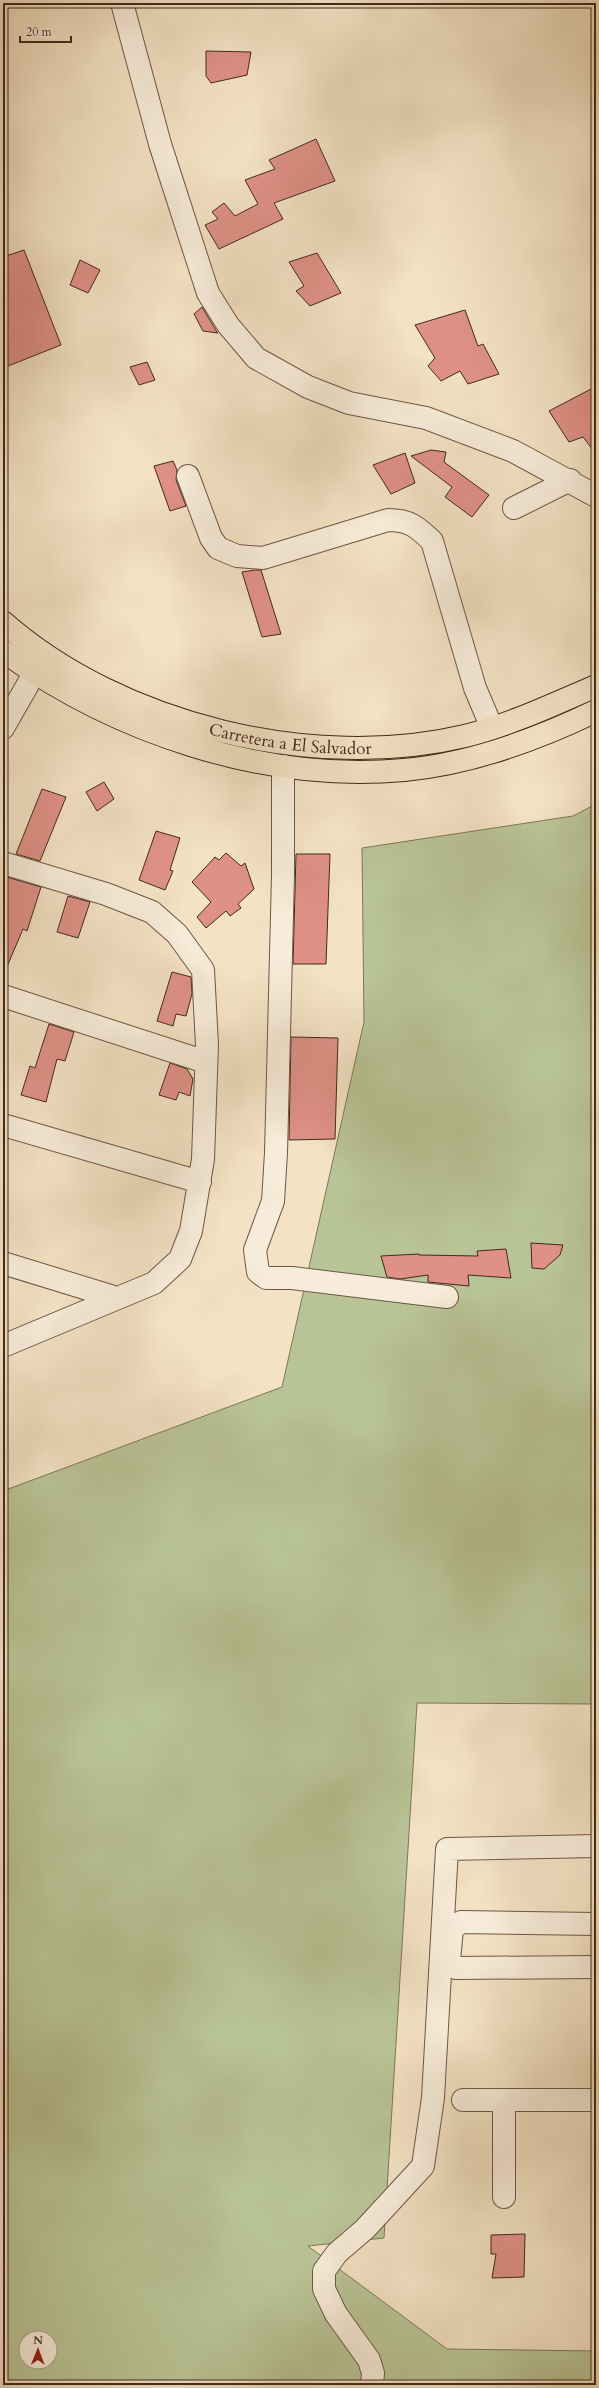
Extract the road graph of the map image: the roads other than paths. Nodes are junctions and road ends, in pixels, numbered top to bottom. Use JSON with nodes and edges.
{"nodes":[{"id":1,"x":122,"y":3,"type":"edge"},
{"id":2,"x":188,"y":476,"type":"dead end"},
{"id":3,"x":570,"y":480,"type":"junction"},
{"id":4,"x":596,"y":496,"type":"edge"},
{"id":5,"x":514,"y":508,"type":"dead end"},
{"id":6,"x":3,"y":622,"type":"edge"},
{"id":7,"x":3,"y":652,"type":"edge"},
{"id":8,"x":35,"y":672,"type":"junction"},
{"id":9,"x":596,"y":686,"type":"edge"},
{"id":10,"x":596,"y":711,"type":"edge"},
{"id":11,"x":3,"y":728,"type":"edge"},
{"id":12,"x":492,"y":728,"type":"junction"},
{"id":13,"x":284,"y":766,"type":"junction"},
{"id":14,"x":3,"y":863,"type":"edge"},
{"id":15,"x":3,"y":996,"type":"edge"},
{"id":16,"x":206,"y":1062,"type":"junction"},
{"id":17,"x":3,"y":1125,"type":"edge"},
{"id":18,"x":200,"y":1182,"type":"junction"},
{"id":19,"x":3,"y":1264,"type":"edge"},
{"id":20,"x":447,"y":1297,"type":"dead end"},
{"id":21,"x":117,"y":1298,"type":"junction"},
{"id":22,"x":3,"y":1346,"type":"edge"},
{"id":23,"x":596,"y":1846,"type":"edge"},
{"id":24,"x":596,"y":1924,"type":"edge"},
{"id":25,"x":596,"y":1967,"type":"edge"},
{"id":26,"x":463,"y":2100,"type":"dead end"},
{"id":27,"x":596,"y":2100,"type":"edge"},
{"id":28,"x":504,"y":2101,"type":"junction"},
{"id":29,"x":504,"y":2197,"type":"dead end"},
{"id":30,"x":372,"y":2385,"type":"edge"}],
"edges":[{"from":1,"to":3,"type":"street"},
{"from":2,"to":12,"type":"street"},
{"from":3,"to":4,"type":"street"},
{"from":3,"to":5,"type":"street"},
{"from":6,"to":12,"type":"highway","name":"Carretera a El Salvador"},
{"from":7,"to":8,"type":"highway","name":"Carretera a El Salvador"},
{"from":8,"to":11,"type":"street"},
{"from":8,"to":13,"type":"highway","name":"Carretera a El Salvador"},
{"from":9,"to":12,"type":"highway","name":"Carretera a El Salvador"},
{"from":10,"to":13,"type":"highway","name":"Carretera a El Salvador"},
{"from":13,"to":20,"type":"street"},
{"from":14,"to":16,"type":"street"},
{"from":15,"to":16,"type":"street"},
{"from":16,"to":18,"type":"street"},
{"from":17,"to":18,"type":"street"},
{"from":18,"to":21,"type":"street"},
{"from":19,"to":21,"type":"street"},
{"from":21,"to":22,"type":"street"},
{"from":23,"to":30,"type":"street"},
{"from":24,"to":25,"type":"street"},
{"from":26,"to":28,"type":"street"},
{"from":27,"to":28,"type":"street"},
{"from":28,"to":29,"type":"street"}]}
